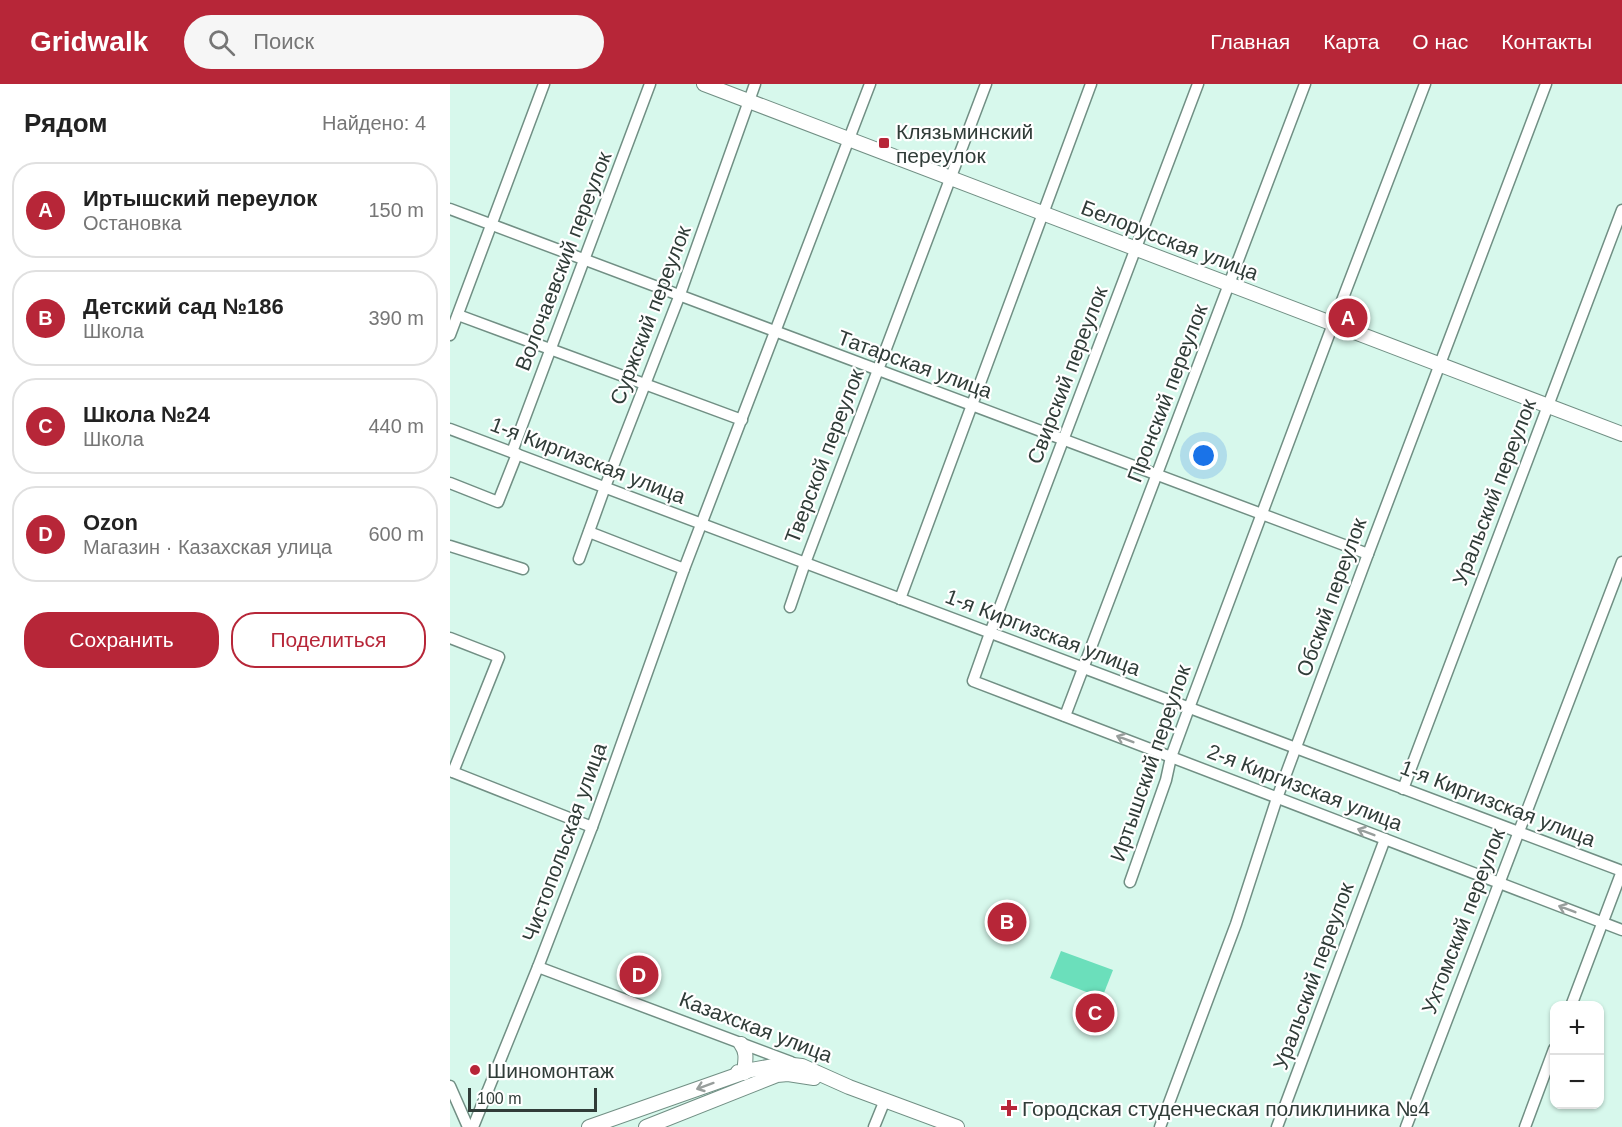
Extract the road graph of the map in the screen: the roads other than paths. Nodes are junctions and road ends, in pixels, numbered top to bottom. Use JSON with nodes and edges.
{"nodes":[{"id":1,"x":544,"y":84,"type":"edge"},
{"id":2,"x":650,"y":84,"type":"edge"},
{"id":3,"x":704,"y":84,"type":"edge"},
{"id":4,"x":755,"y":84,"type":"edge"},
{"id":5,"x":870,"y":84,"type":"edge"},
{"id":6,"x":986,"y":84,"type":"edge"},
{"id":7,"x":1091,"y":84,"type":"edge"},
{"id":8,"x":1198,"y":84,"type":"edge"},
{"id":9,"x":1305,"y":84,"type":"edge"},
{"id":10,"x":1425,"y":84,"type":"edge"},
{"id":11,"x":1546,"y":84,"type":"edge"},
{"id":12,"x":749,"y":101,"type":"junction"},
{"id":13,"x":848,"y":139,"type":"junction"},
{"id":14,"x":951,"y":178,"type":"junction"},
{"id":15,"x":450,"y":209,"type":"edge"},
{"id":16,"x":1622,"y":210,"type":"edge"},
{"id":17,"x":1042,"y":214,"type":"junction"},
{"id":18,"x":490,"y":225,"type":"junction"},
{"id":19,"x":1136,"y":249,"type":"junction"},
{"id":20,"x":584,"y":260,"type":"junction"},
{"id":21,"x":1229,"y":284,"type":"junction"},
{"id":22,"x":679,"y":297,"type":"junction"},
{"id":23,"x":458,"y":315,"type":"junction"},
{"id":24,"x":1333,"y":324,"type":"junction"},
{"id":25,"x":775,"y":333,"type":"junction"},
{"id":26,"x":450,"y":335,"type":"edge"},
{"id":27,"x":551,"y":349,"type":"junction"},
{"id":28,"x":1439,"y":364,"type":"junction"},
{"id":29,"x":877,"y":371,"type":"junction"},
{"id":30,"x":645,"y":385,"type":"junction"},
{"id":31,"x":971,"y":406,"type":"junction"},
{"id":32,"x":1548,"y":406,"type":"junction"},
{"id":33,"x":742,"y":420,"type":"junction"},
{"id":34,"x":450,"y":429,"type":"edge"},
{"id":35,"x":1622,"y":434,"type":"edge"},
{"id":36,"x":1063,"y":440,"type":"junction"},
{"id":37,"x":514,"y":453,"type":"junction"},
{"id":38,"x":1157,"y":475,"type":"junction"},
{"id":39,"x":450,"y":483,"type":"edge"},
{"id":40,"x":605,"y":487,"type":"junction"},
{"id":41,"x":1261,"y":514,"type":"junction"},
{"id":42,"x":702,"y":524,"type":"junction"},
{"id":43,"x":589,"y":532,"type":"junction"},
{"id":44,"x":450,"y":546,"type":"edge"},
{"id":45,"x":1368,"y":554,"type":"junction"},
{"id":46,"x":579,"y":559,"type":"dead end"},
{"id":47,"x":1622,"y":562,"type":"edge"},
{"id":48,"x":805,"y":563,"type":"junction"},
{"id":49,"x":523,"y":569,"type":"dead end"},
{"id":50,"x":684,"y":569,"type":"junction"},
{"id":51,"x":900,"y":598,"type":"junction"},
{"id":52,"x":790,"y":607,"type":"dead end"},
{"id":53,"x":990,"y":633,"type":"junction"},
{"id":54,"x":450,"y":638,"type":"edge"},
{"id":55,"x":1084,"y":668,"type":"junction"},
{"id":56,"x":973,"y":681,"type":"joint"},
{"id":57,"x":1189,"y":708,"type":"junction"},
{"id":58,"x":1065,"y":716,"type":"junction"},
{"id":59,"x":1296,"y":748,"type":"junction"},
{"id":60,"x":1171,"y":757,"type":"junction"},
{"id":61,"x":452,"y":771,"type":"edge"},
{"id":62,"x":1403,"y":789,"type":"junction"},
{"id":63,"x":1277,"y":798,"type":"junction"},
{"id":64,"x":592,"y":827,"type":"junction"},
{"id":65,"x":1518,"y":832,"type":"junction"},
{"id":66,"x":1385,"y":839,"type":"junction"},
{"id":67,"x":1622,"y":871,"type":"edge"},
{"id":68,"x":1130,"y":882,"type":"dead end"},
{"id":69,"x":1499,"y":883,"type":"junction"},
{"id":70,"x":1602,"y":923,"type":"junction"},
{"id":71,"x":1622,"y":930,"type":"edge"},
{"id":72,"x":538,"y":968,"type":"junction"},
{"id":73,"x":1573,"y":1001,"type":"edge"},
{"id":74,"x":741,"y":1044,"type":"junction"},
{"id":75,"x":1552,"y":1055,"type":"edge"},
{"id":76,"x":802,"y":1066,"type":"junction"},
{"id":77,"x":739,"y":1074,"type":"junction"},
{"id":78,"x":450,"y":1086,"type":"edge"},
{"id":79,"x":849,"y":1087,"type":"junction"},
{"id":80,"x":885,"y":1100,"type":"junction"},
{"id":81,"x":468,"y":1127,"type":"edge"},
{"id":82,"x":473,"y":1127,"type":"edge"},
{"id":83,"x":589,"y":1127,"type":"edge"},
{"id":84,"x":646,"y":1127,"type":"edge"},
{"id":85,"x":874,"y":1127,"type":"edge"},
{"id":86,"x":957,"y":1127,"type":"edge"},
{"id":87,"x":1160,"y":1127,"type":"edge"},
{"id":88,"x":1277,"y":1127,"type":"edge"},
{"id":89,"x":1406,"y":1127,"type":"edge"},
{"id":90,"x":1525,"y":1127,"type":"edge"}],
"edges":[{"from":1,"to":18,"type":"street"},
{"from":2,"to":20,"type":"street","name":"Волочаевский переулок"},
{"from":3,"to":12,"type":"main road","name":"Белорусская улица"},
{"from":4,"to":12,"type":"street","name":"Суржский переулок"},
{"from":5,"to":13,"type":"street"},
{"from":6,"to":14,"type":"street","name":"Тверской переулок"},
{"from":7,"to":17,"type":"street"},
{"from":8,"to":19,"type":"street","name":"Свирский переулок"},
{"from":9,"to":21,"type":"street","name":"Пронский переулок"},
{"from":10,"to":24,"type":"street","name":"Иртышский переулок"},
{"from":11,"to":28,"type":"street","name":"Обский переулок"},
{"from":12,"to":13,"type":"main road","name":"Белорусская улица"},
{"from":12,"to":22,"type":"street","name":"Суржский переулок"},
{"from":13,"to":14,"type":"main road","name":"Белорусская улица"},
{"from":13,"to":25,"type":"street"},
{"from":14,"to":17,"type":"main road","name":"Белорусская улица"},
{"from":14,"to":29,"type":"street","name":"Тверской переулок"},
{"from":15,"to":18,"type":"street","name":"Татарская улица"},
{"from":16,"to":32,"type":"street","name":"Уральский переулок"},
{"from":17,"to":19,"type":"main road","name":"Белорусская улица"},
{"from":17,"to":31,"type":"street"},
{"from":18,"to":20,"type":"street","name":"Татарская улица"},
{"from":18,"to":23,"type":"street"},
{"from":19,"to":21,"type":"main road","name":"Белорусская улица"},
{"from":19,"to":36,"type":"street","name":"Свирский переулок"},
{"from":20,"to":22,"type":"street","name":"Татарская улица"},
{"from":20,"to":27,"type":"street","name":"Волочаевский переулок"},
{"from":21,"to":24,"type":"main road","name":"Белорусская улица"},
{"from":21,"to":38,"type":"street","name":"Пронский переулок"},
{"from":22,"to":25,"type":"street","name":"Татарская улица"},
{"from":22,"to":30,"type":"street","name":"Суржский переулок"},
{"from":23,"to":26,"type":"street"},
{"from":23,"to":27,"type":"street"},
{"from":24,"to":28,"type":"main road","name":"Белорусская улица"},
{"from":24,"to":41,"type":"street","name":"Иртышский переулок"},
{"from":25,"to":29,"type":"street","name":"Татарская улица"},
{"from":25,"to":33,"type":"street"},
{"from":27,"to":30,"type":"street"},
{"from":27,"to":37,"type":"street","name":"Волочаевский переулок"},
{"from":28,"to":32,"type":"main road","name":"Белорусская улица"},
{"from":28,"to":45,"type":"street","name":"Обский переулок"},
{"from":29,"to":31,"type":"street","name":"Татарская улица"},
{"from":29,"to":48,"type":"street","name":"Тверской переулок"},
{"from":30,"to":33,"type":"street"},
{"from":30,"to":40,"type":"street","name":"Суржский переулок"},
{"from":31,"to":36,"type":"street","name":"Татарская улица"},
{"from":31,"to":51,"type":"street"},
{"from":32,"to":35,"type":"main road","name":"Белорусская улица"},
{"from":32,"to":62,"type":"street","name":"Уральский переулок"},
{"from":33,"to":42,"type":"street"},
{"from":34,"to":37,"type":"street","name":"1-я Киргизская улица"},
{"from":36,"to":38,"type":"street","name":"Татарская улица"},
{"from":36,"to":53,"type":"street","name":"Свирский переулок"},
{"from":37,"to":39,"type":"street","name":"Волочаевский переулок"},
{"from":37,"to":40,"type":"street","name":"1-я Киргизская улица"},
{"from":38,"to":41,"type":"street","name":"Татарская улица"},
{"from":38,"to":55,"type":"street","name":"Пронский переулок"},
{"from":40,"to":42,"type":"street","name":"1-я Киргизская улица"},
{"from":40,"to":43,"type":"street","name":"Суржский переулок"},
{"from":41,"to":45,"type":"street","name":"Татарская улица"},
{"from":41,"to":57,"type":"street","name":"Иртышский переулок"},
{"from":42,"to":48,"type":"street","name":"1-я Киргизская улица"},
{"from":42,"to":50,"type":"street"},
{"from":43,"to":46,"type":"street","name":"Суржский переулок"},
{"from":43,"to":50,"type":"street"},
{"from":44,"to":49,"type":"street"},
{"from":45,"to":59,"type":"street","name":"Обский переулок"},
{"from":47,"to":65,"type":"street","name":"Ухтомский переулок"},
{"from":48,"to":51,"type":"street","name":"1-я Киргизская улица"},
{"from":48,"to":52,"type":"street","name":"Тверской переулок"},
{"from":50,"to":64,"type":"street","name":"Чистопольская улица"},
{"from":51,"to":53,"type":"street","name":"1-я Киргизская улица"},
{"from":53,"to":55,"type":"street","name":"1-я Киргизская улица"},
{"from":53,"to":56,"type":"street","name":"Свирский переулок"},
{"from":54,"to":61,"type":"street"},
{"from":55,"to":57,"type":"street","name":"1-я Киргизская улица"},
{"from":55,"to":58,"type":"street","name":"Пронский переулок"},
{"from":56,"to":58,"type":"street","name":"2-я Киргизская улица"},
{"from":57,"to":59,"type":"street","name":"1-я Киргизская улица"},
{"from":57,"to":60,"type":"street","name":"Иртышский переулок"},
{"from":60,"to":58,"type":"street","name":"2-я Киргизская улица","one_way":true},
{"from":59,"to":62,"type":"street","name":"1-я Киргизская улица"},
{"from":59,"to":63,"type":"street","name":"Обский переулок"},
{"from":60,"to":63,"type":"street","name":"2-я Киргизская улица"},
{"from":60,"to":68,"type":"street","name":"Иртышский переулок"},
{"from":61,"to":64,"type":"street"},
{"from":62,"to":65,"type":"street","name":"1-я Киргизская улица"},
{"from":66,"to":63,"type":"street","name":"2-я Киргизская улица","one_way":true},
{"from":63,"to":87,"type":"street","name":"Обский переулок"},
{"from":64,"to":72,"type":"street","name":"Чистопольская улица"},
{"from":65,"to":67,"type":"street","name":"1-я Киргизская улица"},
{"from":65,"to":69,"type":"street","name":"Ухтомский переулок"},
{"from":66,"to":69,"type":"street","name":"2-я Киргизская улица"},
{"from":66,"to":88,"type":"street","name":"Уральский переулок"},
{"from":67,"to":70,"type":"street"},
{"from":70,"to":69,"type":"street","name":"2-я Киргизская улица","one_way":true},
{"from":69,"to":89,"type":"street","name":"Ухтомский переулок"},
{"from":70,"to":71,"type":"street","name":"2-я Киргизская улица"},
{"from":70,"to":73,"type":"street"},
{"from":72,"to":74,"type":"street","name":"Казахская улица"},
{"from":72,"to":82,"type":"street","name":"Чистопольская улица"},
{"from":74,"to":76,"type":"street","name":"Казахская улица"},
{"from":74,"to":77,"type":"main road"},
{"from":75,"to":90,"type":"street"},
{"from":76,"to":77,"type":"main road"},
{"from":76,"to":79,"type":"main road","name":"Казахская улица"},
{"from":77,"to":83,"type":"main road","one_way":true},
{"from":78,"to":81,"type":"street"},
{"from":79,"to":80,"type":"main road","name":"Казахская улица"},
{"from":79,"to":84,"type":"main road"},
{"from":80,"to":85,"type":"street"},
{"from":80,"to":86,"type":"main road","name":"Казахская улица"}]}
